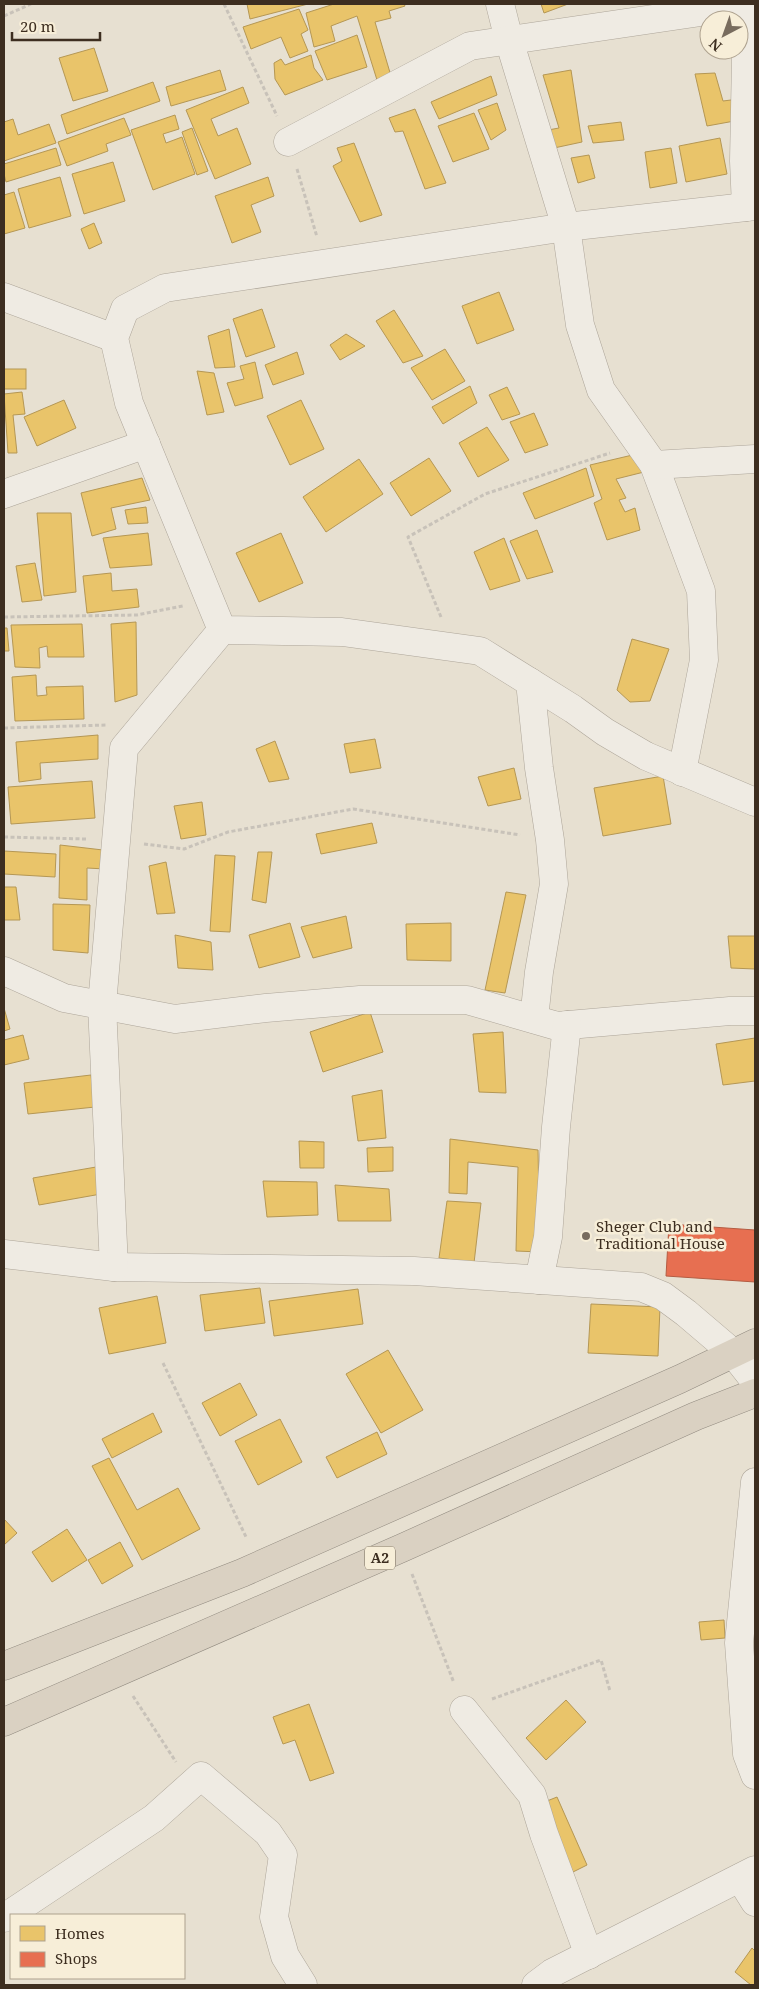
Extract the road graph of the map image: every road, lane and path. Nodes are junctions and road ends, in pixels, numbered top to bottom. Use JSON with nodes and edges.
{"nodes":[{"id":1,"x":31,"y":4,"type":"edge"},
{"id":2,"x":500,"y":4,"type":"edge"},
{"id":3,"x":751,"y":5,"type":"edge"},
{"id":4,"x":4,"y":16,"type":"edge"},
{"id":5,"x":508,"y":40,"type":"junction"},
{"id":6,"x":288,"y":142,"type":"dead end"},
{"id":7,"x":751,"y":207,"type":"edge"},
{"id":8,"x":566,"y":227,"type":"junction"},
{"id":9,"x":4,"y":297,"type":"edge"},
{"id":10,"x":114,"y":338,"type":"junction"},
{"id":11,"x":146,"y":444,"type":"junction"},
{"id":12,"x":647,"y":454,"type":"junction"},
{"id":13,"x":755,"y":459,"type":"edge"},
{"id":14,"x":4,"y":494,"type":"edge"},
{"id":15,"x":210,"y":601,"type":"junction"},
{"id":16,"x":4,"y":617,"type":"edge"},
{"id":17,"x":222,"y":630,"type":"junction"},
{"id":18,"x":454,"y":648,"type":"junction"},
{"id":19,"x":530,"y":682,"type":"junction"},
{"id":20,"x":144,"y":724,"type":"junction"},
{"id":21,"x":4,"y":728,"type":"edge"},
{"id":22,"x":682,"y":772,"type":"junction"},
{"id":23,"x":755,"y":802,"type":"edge"},
{"id":24,"x":228,"y":832,"type":"dead end"},
{"id":25,"x":550,"y":840,"type":"junction"},
{"id":26,"x":4,"y":971,"type":"edge"},
{"id":27,"x":102,"y":1005,"type":"junction"},
{"id":28,"x":755,"y":1011,"type":"edge"},
{"id":29,"x":534,"y":1019,"type":"junction"},
{"id":30,"x":567,"y":1025,"type":"junction"},
{"id":31,"x":4,"y":1254,"type":"edge"},
{"id":32,"x":114,"y":1267,"type":"junction"},
{"id":33,"x":539,"y":1280,"type":"junction"},
{"id":34,"x":744,"y":1348,"type":"edge"},
{"id":35,"x":163,"y":1363,"type":"dead end"},
{"id":36,"x":755,"y":1381,"type":"edge"},
{"id":37,"x":755,"y":1393,"type":"edge"},
{"id":38,"x":755,"y":1482,"type":"edge"},
{"id":39,"x":402,"y":1548,"type":"junction"},
{"id":40,"x":259,"y":1565,"type":"junction"},
{"id":41,"x":4,"y":1666,"type":"edge"},
{"id":42,"x":118,"y":1672,"type":"junction"},
{"id":43,"x":610,"y":1691,"type":"dead end"},
{"id":44,"x":464,"y":1710,"type":"junction"},
{"id":45,"x":4,"y":1722,"type":"edge"},
{"id":46,"x":755,"y":1775,"type":"edge"},
{"id":47,"x":191,"y":1786,"type":"junction"},
{"id":48,"x":748,"y":1874,"type":"edge"},
{"id":49,"x":755,"y":1902,"type":"edge"},
{"id":50,"x":4,"y":1918,"type":"edge"},
{"id":51,"x":589,"y":1954,"type":"junction"},
{"id":52,"x":303,"y":1985,"type":"edge"},
{"id":53,"x":536,"y":1985,"type":"edge"}],
"edges":[{"from":1,"to":4,"type":"path"},
{"from":2,"to":5,"type":"street"},
{"from":3,"to":5,"type":"street"},
{"from":3,"to":7,"type":"street"},
{"from":5,"to":6,"type":"street"},
{"from":5,"to":8,"type":"street"},
{"from":7,"to":8,"type":"street"},
{"from":8,"to":10,"type":"street"},
{"from":8,"to":12,"type":"street"},
{"from":9,"to":10,"type":"street"},
{"from":10,"to":11,"type":"street"},
{"from":11,"to":14,"type":"street"},
{"from":11,"to":15,"type":"street"},
{"from":12,"to":13,"type":"street"},
{"from":12,"to":18,"type":"path"},
{"from":12,"to":22,"type":"street"},
{"from":15,"to":16,"type":"path"},
{"from":15,"to":17,"type":"street"},
{"from":17,"to":18,"type":"street"},
{"from":17,"to":20,"type":"street"},
{"from":18,"to":19,"type":"street"},
{"from":19,"to":22,"type":"street"},
{"from":19,"to":25,"type":"street"},
{"from":20,"to":21,"type":"path"},
{"from":20,"to":27,"type":"street"},
{"from":22,"to":23,"type":"street"},
{"from":24,"to":25,"type":"path"},
{"from":25,"to":29,"type":"street"},
{"from":26,"to":27,"type":"street"},
{"from":27,"to":29,"type":"street"},
{"from":27,"to":32,"type":"street"},
{"from":28,"to":30,"type":"street"},
{"from":29,"to":30,"type":"street"},
{"from":30,"to":33,"type":"street"},
{"from":31,"to":32,"type":"street"},
{"from":32,"to":33,"type":"street"},
{"from":33,"to":34,"type":"street"},
{"from":34,"to":36,"type":"street"},
{"from":34,"to":40,"type":"highway"},
{"from":35,"to":40,"type":"path"},
{"from":37,"to":39,"type":"highway","number":"A2"},
{"from":38,"to":46,"type":"street"},
{"from":39,"to":42,"type":"highway","number":"A2"},
{"from":39,"to":44,"type":"path"},
{"from":40,"to":41,"type":"highway"},
{"from":42,"to":45,"type":"highway","number":"A2"},
{"from":42,"to":47,"type":"path"},
{"from":43,"to":44,"type":"path"},
{"from":44,"to":51,"type":"street"},
{"from":47,"to":50,"type":"street"},
{"from":47,"to":52,"type":"street"},
{"from":48,"to":49,"type":"street"},
{"from":48,"to":51,"type":"street"},
{"from":51,"to":53,"type":"street"}]}
